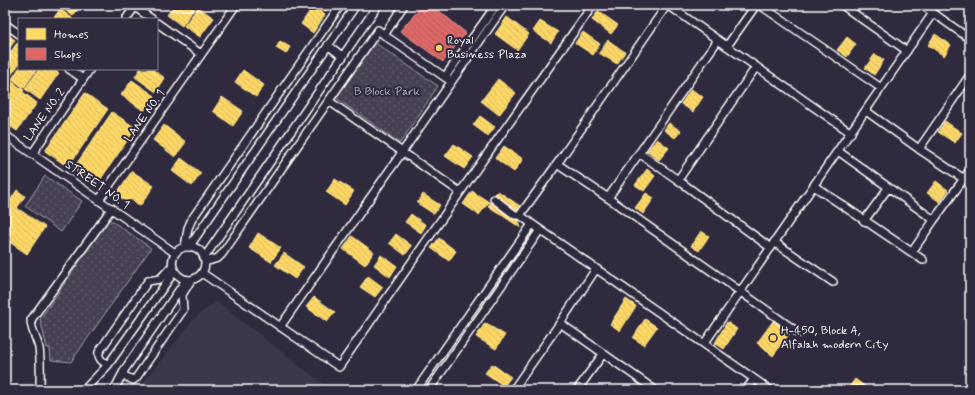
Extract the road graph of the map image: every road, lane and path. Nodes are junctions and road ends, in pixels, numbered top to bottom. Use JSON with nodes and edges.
{"nodes":[{"id":1,"x":236,"y":5,"type":"edge"},
{"id":2,"x":339,"y":5,"type":"edge"},
{"id":3,"x":356,"y":5,"type":"edge"},
{"id":4,"x":378,"y":5,"type":"edge"},
{"id":5,"x":404,"y":5,"type":"edge"},
{"id":6,"x":496,"y":5,"type":"edge"},
{"id":7,"x":505,"y":5,"type":"edge"},
{"id":8,"x":593,"y":5,"type":"edge"},
{"id":9,"x":668,"y":5,"type":"edge"},
{"id":10,"x":756,"y":5,"type":"edge"},
{"id":11,"x":760,"y":5,"type":"edge"},
{"id":12,"x":842,"y":5,"type":"edge"},
{"id":13,"x":922,"y":5,"type":"edge"},
{"id":14,"x":134,"y":6,"type":"edge"},
{"id":15,"x":933,"y":13,"type":"junction"},
{"id":16,"x":127,"y":18,"type":"edge"},
{"id":17,"x":151,"y":18,"type":"edge"},
{"id":18,"x":5,"y":24,"type":"edge"},
{"id":19,"x":158,"y":24,"type":"edge"},
{"id":20,"x":18,"y":33,"type":"edge"},
{"id":21,"x":384,"y":35,"type":"junction"},
{"id":22,"x":970,"y":39,"type":"edge"},
{"id":23,"x":718,"y":40,"type":"junction"},
{"id":24,"x":328,"y":45,"type":"junction"},
{"id":25,"x":728,"y":46,"type":"junction"},
{"id":26,"x":907,"y":51,"type":"junction"},
{"id":27,"x":201,"y":54,"type":"junction"},
{"id":28,"x":343,"y":56,"type":"junction"},
{"id":29,"x":756,"y":67,"type":"junction"},
{"id":30,"x":70,"y":70,"type":"edge"},
{"id":31,"x":89,"y":70,"type":"edge"},
{"id":32,"x":970,"y":75,"type":"edge"},
{"id":33,"x":83,"y":79,"type":"junction"},
{"id":34,"x":448,"y":79,"type":"junction"},
{"id":35,"x":881,"y":88,"type":"junction"},
{"id":36,"x":329,"y":101,"type":"junction"},
{"id":37,"x":866,"y":111,"type":"junction"},
{"id":38,"x":850,"y":133,"type":"junction"},
{"id":39,"x":5,"y":135,"type":"edge"},
{"id":40,"x":919,"y":149,"type":"junction"},
{"id":41,"x":402,"y":151,"type":"junction"},
{"id":42,"x":838,"y":151,"type":"junction"},
{"id":43,"x":639,"y":153,"type":"junction"},
{"id":44,"x":32,"y":154,"type":"junction"},
{"id":45,"x":557,"y":164,"type":"junction"},
{"id":46,"x":970,"y":170,"type":"edge"},
{"id":47,"x":964,"y":179,"type":"junction"},
{"id":48,"x":678,"y":180,"type":"junction"},
{"id":49,"x":814,"y":186,"type":"junction"},
{"id":50,"x":888,"y":188,"type":"junction"},
{"id":51,"x":460,"y":192,"type":"junction"},
{"id":52,"x":608,"y":198,"type":"junction"},
{"id":53,"x":494,"y":199,"type":"dead end"},
{"id":54,"x":99,"y":200,"type":"junction"},
{"id":55,"x":112,"y":208,"type":"junction"},
{"id":56,"x":520,"y":215,"type":"junction"},
{"id":57,"x":864,"y":220,"type":"junction"},
{"id":58,"x":934,"y":220,"type":"junction"},
{"id":59,"x":532,"y":224,"type":"junction"},
{"id":60,"x":540,"y":230,"type":"junction"},
{"id":61,"x":773,"y":245,"type":"junction"},
{"id":62,"x":187,"y":247,"type":"junction"},
{"id":63,"x":912,"y":252,"type":"junction"},
{"id":64,"x":175,"y":253,"type":"junction"},
{"id":65,"x":205,"y":260,"type":"junction"},
{"id":66,"x":923,"y":260,"type":"dead end"},
{"id":67,"x":173,"y":269,"type":"junction"},
{"id":68,"x":596,"y":269,"type":"junction"},
{"id":69,"x":202,"y":274,"type":"junction"},
{"id":70,"x":188,"y":280,"type":"junction"},
{"id":71,"x":833,"y":282,"type":"dead end"},
{"id":72,"x":741,"y":292,"type":"junction"},
{"id":73,"x":560,"y":323,"type":"junction"},
{"id":74,"x":280,"y":327,"type":"junction"},
{"id":75,"x":799,"y":333,"type":"dead end"},
{"id":76,"x":704,"y":344,"type":"junction"},
{"id":77,"x":603,"y":354,"type":"junction"},
{"id":78,"x":108,"y":365,"type":"junction"},
{"id":79,"x":122,"y":375,"type":"junction"},
{"id":80,"x":754,"y":379,"type":"junction"},
{"id":81,"x":40,"y":390,"type":"edge"},
{"id":82,"x":84,"y":390,"type":"edge"},
{"id":83,"x":114,"y":390,"type":"edge"},
{"id":84,"x":416,"y":390,"type":"edge"},
{"id":85,"x":429,"y":390,"type":"edge"},
{"id":86,"x":513,"y":390,"type":"edge"},
{"id":87,"x":577,"y":390,"type":"edge"},
{"id":88,"x":655,"y":390,"type":"edge"},
{"id":89,"x":746,"y":390,"type":"edge"},
{"id":90,"x":770,"y":390,"type":"edge"}],
"edges":[{"from":1,"to":27,"type":"street","name":"LANE NO. 1"},
{"from":2,"to":62,"type":"street"},
{"from":3,"to":24,"type":"street"},
{"from":4,"to":28,"type":"street"},
{"from":5,"to":21,"type":"street"},
{"from":6,"to":34,"type":"street"},
{"from":7,"to":34,"type":"street"},
{"from":8,"to":51,"type":"street"},
{"from":9,"to":23,"type":"street"},
{"from":9,"to":45,"type":"street"},
{"from":10,"to":25,"type":"street"},
{"from":11,"to":35,"type":"street"},
{"from":12,"to":26,"type":"street"},
{"from":13,"to":15,"type":"street"},
{"from":14,"to":16,"type":"street"},
{"from":14,"to":17,"type":"street"},
{"from":15,"to":22,"type":"street"},
{"from":15,"to":26,"type":"street"},
{"from":18,"to":20,"type":"street"},
{"from":19,"to":27,"type":"street"},
{"from":21,"to":34,"type":"street"},
{"from":21,"to":36,"type":"street"},
{"from":23,"to":25,"type":"street"},
{"from":23,"to":43,"type":"street"},
{"from":24,"to":28,"type":"street"},
{"from":24,"to":62,"type":"street"},
{"from":25,"to":29,"type":"street"},
{"from":26,"to":35,"type":"street"},
{"from":27,"to":54,"type":"street","name":"LANE NO. 1"},
{"from":28,"to":65,"type":"street"},
{"from":29,"to":38,"type":"street"},
{"from":29,"to":48,"type":"street"},
{"from":30,"to":33,"type":"street"},
{"from":31,"to":33,"type":"street","name":"LANE NO. 2"},
{"from":32,"to":40,"type":"street"},
{"from":33,"to":44,"type":"street","name":"LANE NO. 2"},
{"from":34,"to":41,"type":"street"},
{"from":35,"to":37,"type":"street"},
{"from":36,"to":41,"type":"street"},
{"from":36,"to":65,"type":"street"},
{"from":37,"to":38,"type":"street"},
{"from":37,"to":40,"type":"street"},
{"from":38,"to":42,"type":"street"},
{"from":39,"to":44,"type":"street","name":"STREET NO. 1"},
{"from":40,"to":47,"type":"street"},
{"from":41,"to":51,"type":"street"},
{"from":41,"to":74,"type":"street"},
{"from":42,"to":49,"type":"street"},
{"from":42,"to":50,"type":"street"},
{"from":43,"to":48,"type":"street"},
{"from":43,"to":52,"type":"street"},
{"from":44,"to":54,"type":"street","name":"STREET NO. 1"},
{"from":45,"to":52,"type":"street"},
{"from":45,"to":56,"type":"street"},
{"from":46,"to":47,"type":"street"},
{"from":47,"to":58,"type":"street"},
{"from":48,"to":61,"type":"street"},
{"from":49,"to":57,"type":"street"},
{"from":49,"to":61,"type":"street"},
{"from":50,"to":57,"type":"street"},
{"from":50,"to":58,"type":"street"},
{"from":51,"to":74,"type":"street"},
{"from":52,"to":72,"type":"street"},
{"from":53,"to":56,"type":"street"},
{"from":54,"to":55,"type":"street","name":"STREET NO. 1"},
{"from":55,"to":64,"type":"street","name":"STREET NO. 1"},
{"from":55,"to":81,"type":"street"},
{"from":56,"to":59,"type":"street"},
{"from":57,"to":63,"type":"street"},
{"from":58,"to":63,"type":"street"},
{"from":59,"to":60,"type":"street"},
{"from":59,"to":84,"type":"street"},
{"from":60,"to":68,"type":"street"},
{"from":60,"to":85,"type":"street"},
{"from":61,"to":71,"type":"street"},
{"from":61,"to":72,"type":"street"},
{"from":62,"to":64,"type":"street"},
{"from":62,"to":65,"type":"street"},
{"from":63,"to":66,"type":"street"},
{"from":64,"to":67,"type":"street"},
{"from":65,"to":69,"type":"street"},
{"from":67,"to":70,"type":"street"},
{"from":67,"to":78,"type":"street"},
{"from":67,"to":78,"type":"street"},
{"from":68,"to":73,"type":"street"},
{"from":68,"to":76,"type":"street"},
{"from":69,"to":70,"type":"street"},
{"from":69,"to":74,"type":"street"},
{"from":70,"to":79,"type":"street"},
{"from":70,"to":79,"type":"street"},
{"from":72,"to":75,"type":"street"},
{"from":72,"to":76,"type":"street"},
{"from":73,"to":77,"type":"street"},
{"from":73,"to":86,"type":"street"},
{"from":76,"to":80,"type":"street"},
{"from":77,"to":87,"type":"street"},
{"from":77,"to":88,"type":"street"},
{"from":78,"to":82,"type":"street"},
{"from":79,"to":83,"type":"street"},
{"from":80,"to":89,"type":"street"},
{"from":80,"to":90,"type":"street"}]}
